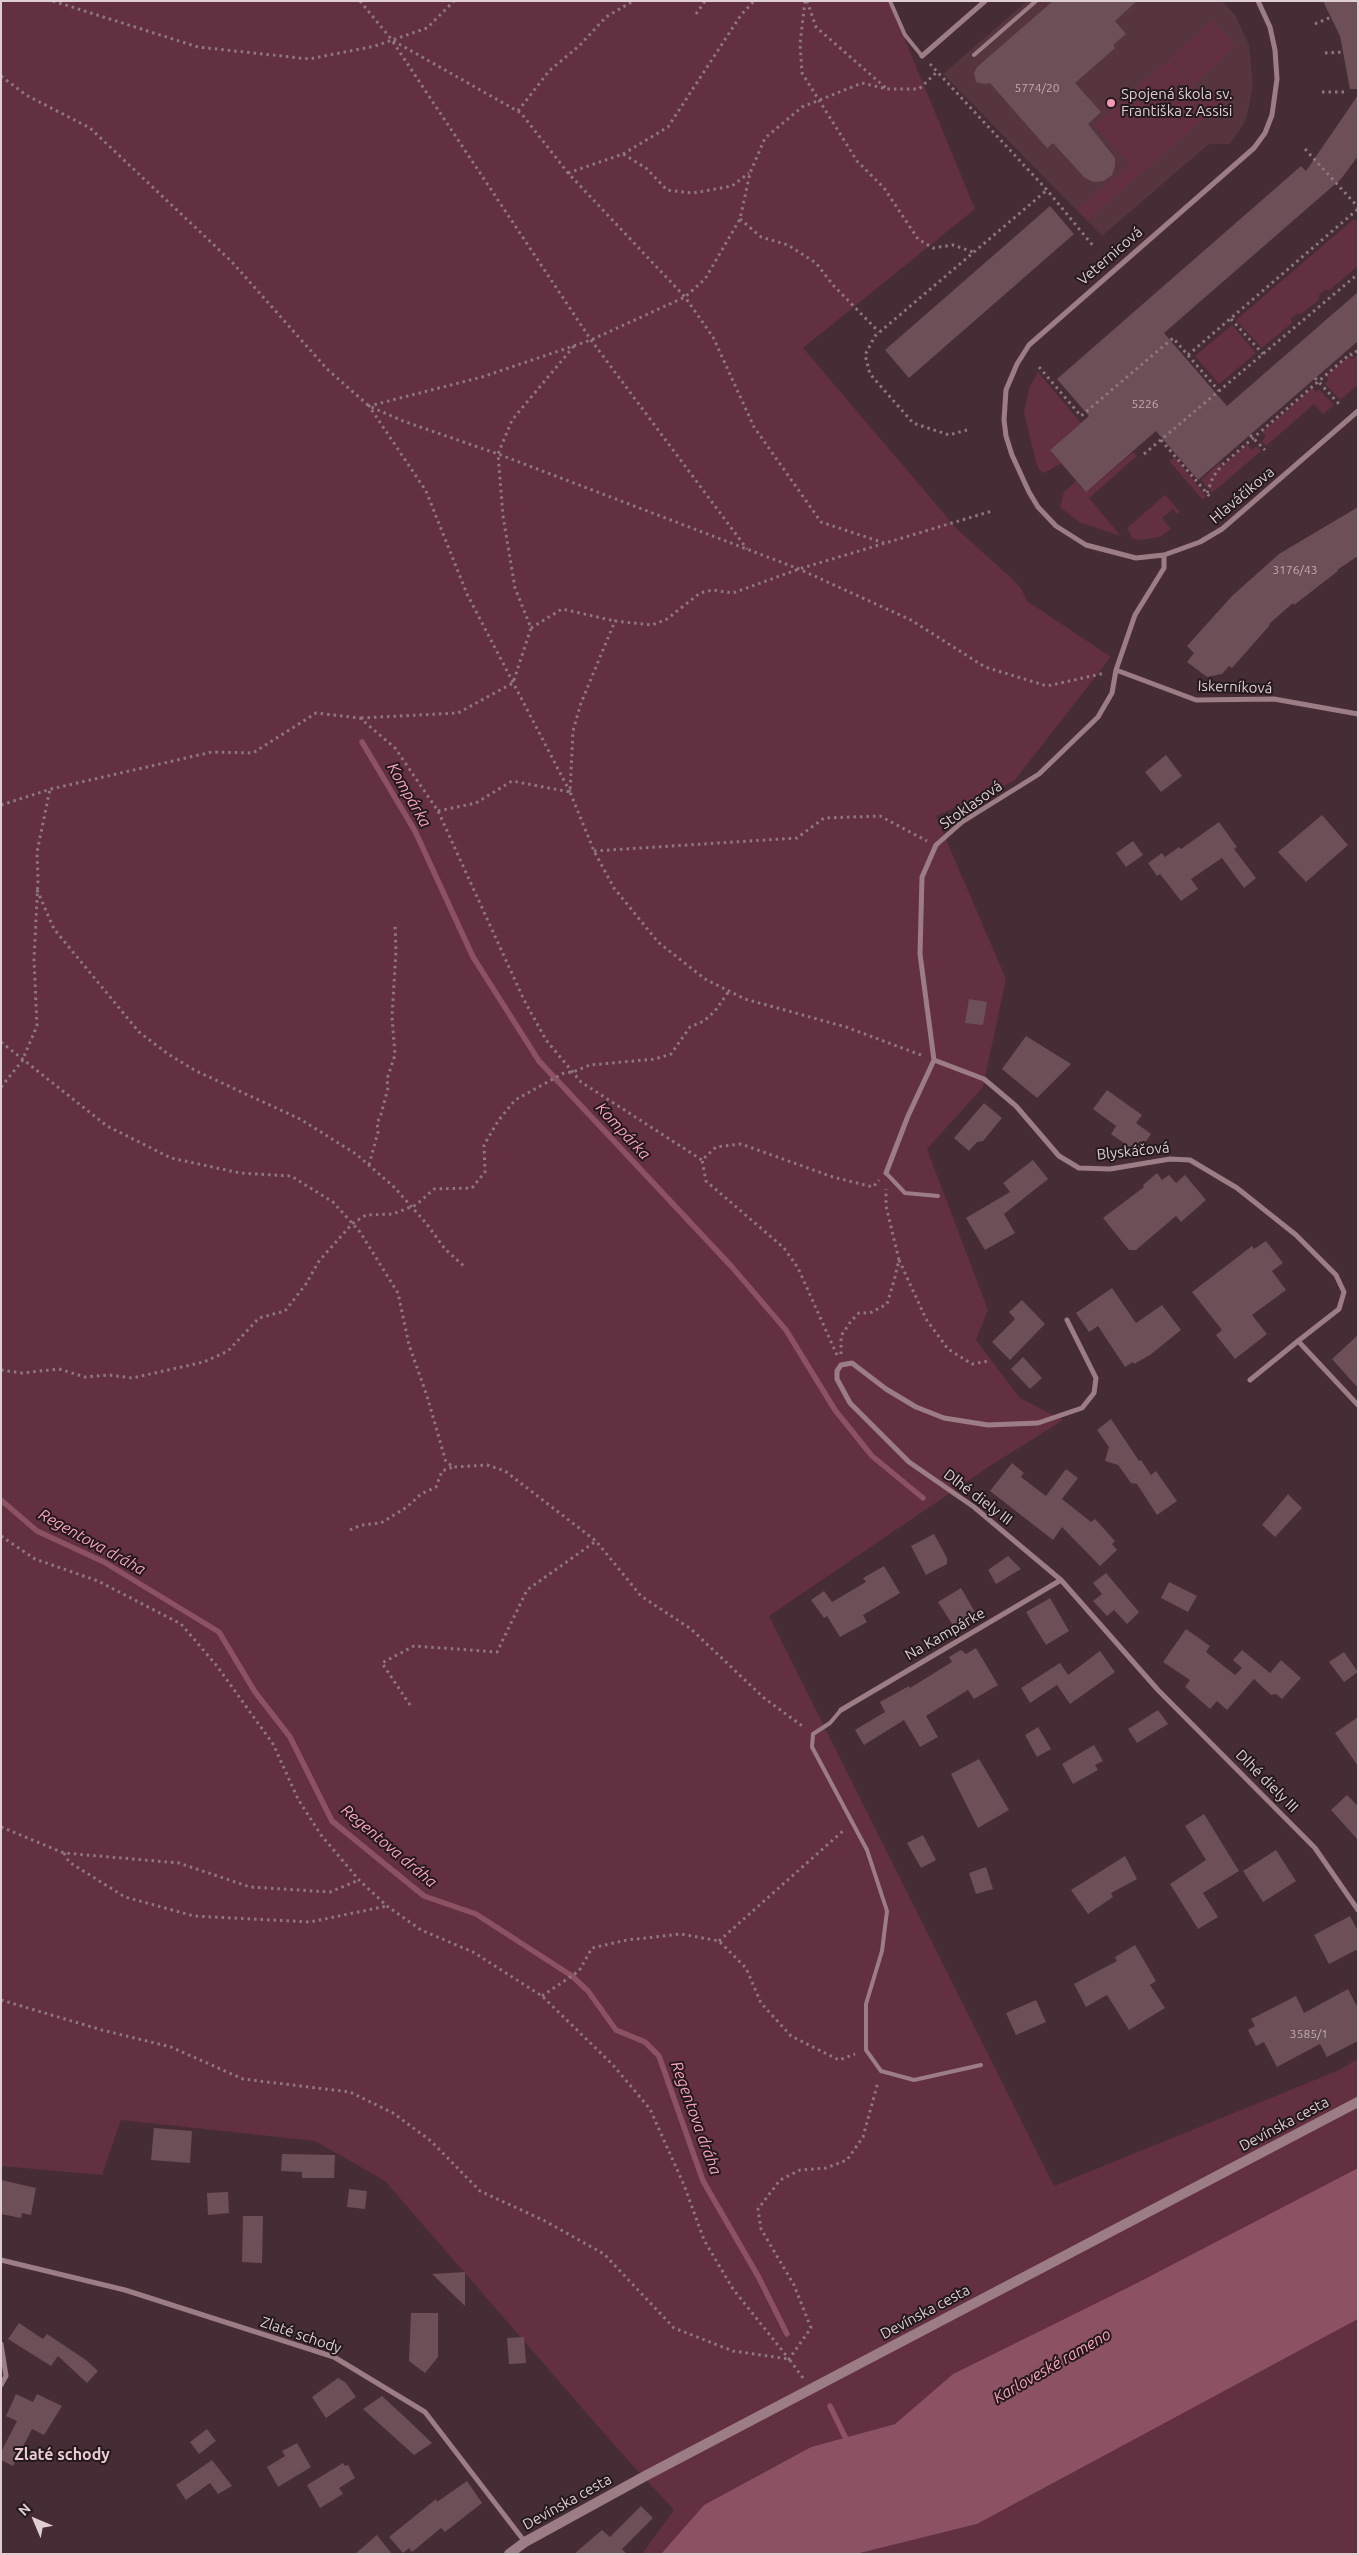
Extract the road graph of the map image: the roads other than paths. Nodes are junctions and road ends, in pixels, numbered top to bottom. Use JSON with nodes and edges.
{"nodes":[{"id":1,"x":890,"y":1,"type":"edge"},
{"id":2,"x":985,"y":1,"type":"edge"},
{"id":3,"x":1036,"y":1,"type":"edge"},
{"id":4,"x":1258,"y":1,"type":"edge"},
{"id":5,"x":974,"y":55,"type":"dead end"},
{"id":6,"x":922,"y":56,"type":"joint"},
{"id":7,"x":1358,"y":410,"type":"edge"},
{"id":8,"x":1066,"y":534,"type":"joint"},
{"id":9,"x":1164,"y":555,"type":"junction"},
{"id":10,"x":1116,"y":670,"type":"junction"},
{"id":11,"x":1358,"y":714,"type":"edge"},
{"id":12,"x":934,"y":1060,"type":"junction"},
{"id":13,"x":886,"y":1173,"type":"joint"},
{"id":14,"x":938,"y":1196,"type":"dead end"},
{"id":15,"x":1067,"y":1320,"type":"dead end"},
{"id":16,"x":1298,"y":1341,"type":"junction"},
{"id":17,"x":1250,"y":1380,"type":"dead end"},
{"id":18,"x":1358,"y":1405,"type":"edge"},
{"id":19,"x":1061,"y":1580,"type":"junction"},
{"id":20,"x":841,"y":1710,"type":"joint"},
{"id":21,"x":1358,"y":1910,"type":"edge"},
{"id":22,"x":981,"y":2065,"type":"dead end"},
{"id":23,"x":1358,"y":2102,"type":"edge"},
{"id":24,"x":1,"y":2260,"type":"edge"},
{"id":25,"x":1,"y":2344,"type":"edge"},
{"id":26,"x":1,"y":2385,"type":"edge"},
{"id":27,"x":526,"y":2542,"type":"junction"},
{"id":28,"x":509,"y":2554,"type":"edge"}],
"edges":[{"from":1,"to":6,"type":"lane"},
{"from":2,"to":6,"type":"street"},
{"from":3,"to":5,"type":"lane"},
{"from":4,"to":8,"type":"street","name":"Veternicová"},
{"from":7,"to":9,"type":"street","name":"Hlaváčikova"},
{"from":8,"to":9,"type":"street","name":"Hlaváčikova"},
{"from":9,"to":10,"type":"street","name":"Stoklasová"},
{"from":10,"to":11,"type":"street","name":"Iskerníková"},
{"from":10,"to":12,"type":"street","name":"Stoklasová"},
{"from":12,"to":13,"type":"street"},
{"from":12,"to":16,"type":"street","name":"Blyskáčová"},
{"from":13,"to":14,"type":"lane"},
{"from":15,"to":19,"type":"street","name":"Dlhé diely III"},
{"from":16,"to":17,"type":"street","name":"Blyskáčová"},
{"from":16,"to":18,"type":"street"},
{"from":19,"to":20,"type":"street","name":"Na Kampárke"},
{"from":19,"to":21,"type":"street","name":"Dlhé diely III"},
{"from":20,"to":22,"type":"lane"},
{"from":23,"to":27,"type":"street","name":"Devínska cesta"},
{"from":24,"to":27,"type":"street","name":"Zlaté schody"},
{"from":25,"to":26,"type":"street"},
{"from":27,"to":28,"type":"street","name":"Devínska cesta"}]}
